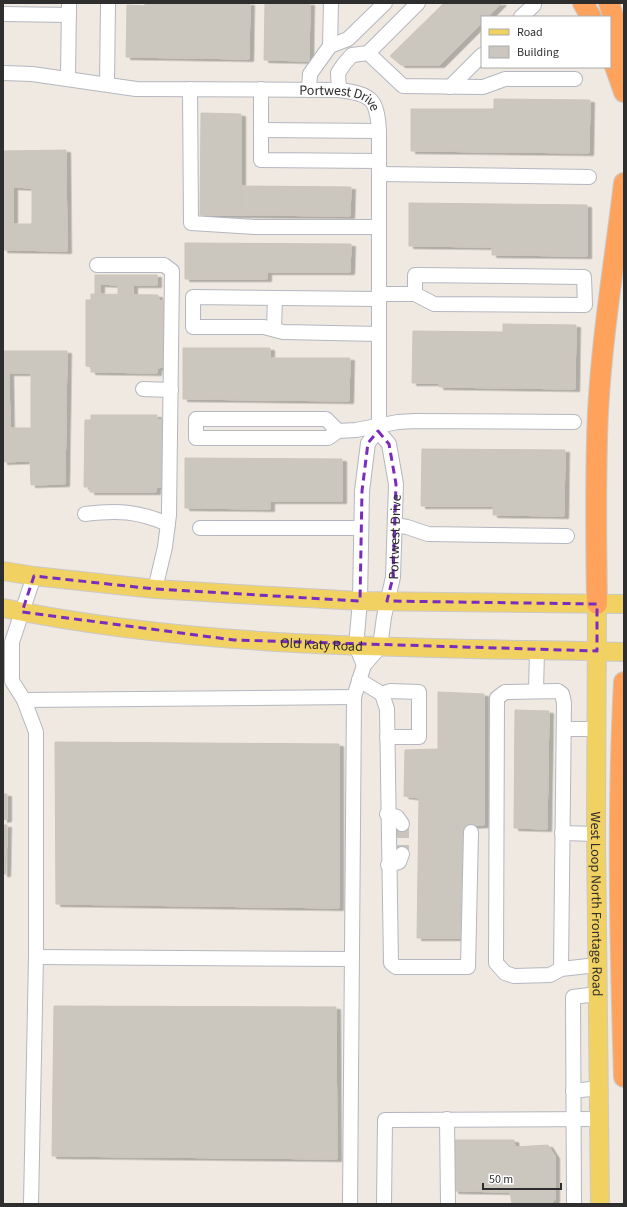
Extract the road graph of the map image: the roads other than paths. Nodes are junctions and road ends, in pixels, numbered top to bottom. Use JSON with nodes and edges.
{"nodes":[{"id":1,"x":108,"y":3,"type":"edge"},
{"id":2,"x":332,"y":3,"type":"edge"},
{"id":3,"x":385,"y":3,"type":"edge"},
{"id":4,"x":418,"y":3,"type":"edge"},
{"id":5,"x":583,"y":3,"type":"edge"},
{"id":6,"x":609,"y":3,"type":"edge"},
{"id":7,"x":534,"y":5,"type":"dead end"},
{"id":8,"x":69,"y":9,"type":"edge"},
{"id":9,"x":3,"y":14,"type":"edge"},
{"id":10,"x":522,"y":16,"type":"edge"},
{"id":11,"x":590,"y":16,"type":"edge"},
{"id":12,"x":330,"y":46,"type":"junction"},
{"id":13,"x":624,"y":50,"type":"edge"},
{"id":14,"x":368,"y":53,"type":"junction"},
{"id":15,"x":611,"y":55,"type":"edge"},
{"id":16,"x":481,"y":56,"type":"edge"},
{"id":17,"x":3,"y":73,"type":"edge"},
{"id":18,"x":505,"y":73,"type":"edge"},
{"id":19,"x":68,"y":78,"type":"junction"},
{"id":20,"x":576,"y":79,"type":"dead end"},
{"id":21,"x":107,"y":84,"type":"junction"},
{"id":22,"x":450,"y":87,"type":"junction"},
{"id":23,"x":190,"y":89,"type":"junction"},
{"id":24,"x":261,"y":89,"type":"junction"},
{"id":25,"x":310,"y":90,"type":"junction"},
{"id":26,"x":339,"y":90,"type":"junction"},
{"id":27,"x":624,"y":92,"type":"edge"},
{"id":28,"x":261,"y":130,"type":"junction"},
{"id":29,"x":379,"y":131,"type":"junction"},
{"id":30,"x":379,"y":168,"type":"junction"},
{"id":31,"x":589,"y":177,"type":"dead end"},
{"id":32,"x":624,"y":183,"type":"edge"},
{"id":33,"x":379,"y":227,"type":"junction"},
{"id":34,"x":97,"y":265,"type":"dead end"},
{"id":35,"x":415,"y":294,"type":"junction"},
{"id":36,"x":379,"y":297,"type":"junction"},
{"id":37,"x":275,"y":298,"type":"junction"},
{"id":38,"x":274,"y":329,"type":"junction"},
{"id":39,"x":379,"y":334,"type":"junction"},
{"id":40,"x":143,"y":389,"type":"dead end"},
{"id":41,"x":170,"y":390,"type":"junction"},
{"id":42,"x":574,"y":422,"type":"dead end"},
{"id":43,"x":378,"y":429,"type":"junction"},
{"id":44,"x":338,"y":431,"type":"junction"},
{"id":45,"x":85,"y":514,"type":"dead end"},
{"id":46,"x":168,"y":524,"type":"junction"},
{"id":47,"x":395,"y":525,"type":"junction"},
{"id":48,"x":200,"y":528,"type":"dead end"},
{"id":49,"x":361,"y":528,"type":"junction"},
{"id":50,"x":567,"y":536,"type":"dead end"},
{"id":51,"x":3,"y":571,"type":"edge"},
{"id":52,"x":34,"y":576,"type":"junction"},
{"id":53,"x":155,"y":589,"type":"junction"},
{"id":54,"x":360,"y":601,"type":"junction"},
{"id":55,"x":387,"y":601,"type":"junction"},
{"id":56,"x":597,"y":604,"type":"junction"},
{"id":57,"x":624,"y":604,"type":"edge"},
{"id":58,"x":3,"y":608,"type":"edge"},
{"id":59,"x":22,"y":612,"type":"junction"},
{"id":60,"x":356,"y":646,"type":"junction"},
{"id":61,"x":380,"y":647,"type":"junction"},
{"id":62,"x":537,"y":650,"type":"junction"},
{"id":63,"x":597,"y":651,"type":"junction"},
{"id":64,"x":624,"y":652,"type":"edge"},
{"id":65,"x":364,"y":665,"type":"junction"},
{"id":66,"x":359,"y":680,"type":"junction"},
{"id":67,"x":7,"y":681,"type":"edge"},
{"id":68,"x":624,"y":682,"type":"edge"},
{"id":69,"x":536,"y":691,"type":"junction"},
{"id":70,"x":382,"y":694,"type":"junction"},
{"id":71,"x":354,"y":697,"type":"junction"},
{"id":72,"x":24,"y":700,"type":"junction"},
{"id":73,"x":564,"y":729,"type":"junction"},
{"id":74,"x":596,"y":729,"type":"junction"},
{"id":75,"x":387,"y":737,"type":"junction"},
{"id":76,"x":387,"y":814,"type":"junction"},
{"id":77,"x":402,"y":824,"type":"dead end"},
{"id":78,"x":471,"y":832,"type":"dead end"},
{"id":79,"x":562,"y":833,"type":"junction"},
{"id":80,"x":596,"y":834,"type":"junction"},
{"id":81,"x":402,"y":854,"type":"dead end"},
{"id":82,"x":388,"y":865,"type":"junction"},
{"id":83,"x":36,"y":957,"type":"junction"},
{"id":84,"x":352,"y":959,"type":"junction"},
{"id":85,"x":597,"y":965,"type":"junction"},
{"id":86,"x":561,"y":970,"type":"junction"},
{"id":87,"x":597,"y":994,"type":"junction"},
{"id":88,"x":624,"y":1077,"type":"edge"},
{"id":89,"x":599,"y":1088,"type":"junction"},
{"id":90,"x":573,"y":1091,"type":"junction"},
{"id":91,"x":447,"y":1119,"type":"junction"},
{"id":92,"x":600,"y":1119,"type":"junction"},
{"id":93,"x":573,"y":1120,"type":"junction"},
{"id":94,"x":31,"y":1204,"type":"edge"},
{"id":95,"x":350,"y":1204,"type":"edge"},
{"id":96,"x":384,"y":1204,"type":"edge"},
{"id":97,"x":448,"y":1204,"type":"edge"},
{"id":98,"x":574,"y":1204,"type":"edge"},
{"id":99,"x":600,"y":1204,"type":"edge"}],
"edges":[{"from":1,"to":21,"type":"street"},
{"from":2,"to":12,"type":"street"},
{"from":3,"to":12,"type":"street"},
{"from":4,"to":14,"type":"street"},
{"from":5,"to":11,"type":"highway"},
{"from":6,"to":13,"type":"highway"},
{"from":7,"to":10,"type":"street"},
{"from":8,"to":9,"type":"street"},
{"from":8,"to":19,"type":"street"},
{"from":12,"to":25,"type":"street"},
{"from":14,"to":22,"type":"street"},
{"from":14,"to":26,"type":"street"},
{"from":15,"to":27,"type":"highway"},
{"from":16,"to":22,"type":"street"},
{"from":17,"to":19,"type":"street","name":"Portwest Drive"},
{"from":18,"to":20,"type":"street"},
{"from":18,"to":22,"type":"street"},
{"from":19,"to":21,"type":"street","name":"Portwest Drive"},
{"from":21,"to":23,"type":"street","name":"Portwest Drive"},
{"from":23,"to":24,"type":"street","name":"Portwest Drive"},
{"from":23,"to":33,"type":"street"},
{"from":24,"to":25,"type":"street","name":"Portwest Drive"},
{"from":24,"to":28,"type":"street"},
{"from":25,"to":26,"type":"street","name":"Portwest Drive"},
{"from":26,"to":29,"type":"street","name":"Portwest Drive"},
{"from":28,"to":29,"type":"street"},
{"from":28,"to":30,"type":"street"},
{"from":29,"to":30,"type":"street","name":"Portwest Drive"},
{"from":30,"to":31,"type":"street"},
{"from":30,"to":33,"type":"street","name":"Portwest Drive"},
{"from":32,"to":56,"type":"highway"},
{"from":33,"to":36,"type":"street","name":"Portwest Drive"},
{"from":34,"to":41,"type":"street"},
{"from":35,"to":35,"type":"street"},
{"from":35,"to":36,"type":"street"},
{"from":36,"to":37,"type":"street"},
{"from":36,"to":39,"type":"street","name":"Portwest Drive"},
{"from":37,"to":38,"type":"street"},
{"from":37,"to":38,"type":"street"},
{"from":38,"to":39,"type":"street"},
{"from":39,"to":43,"type":"street","name":"Portwest Drive"},
{"from":40,"to":41,"type":"street"},
{"from":41,"to":46,"type":"street"},
{"from":42,"to":43,"type":"street"},
{"from":43,"to":44,"type":"street"},
{"from":43,"to":47,"type":"street","name":"Portwest Drive"},
{"from":43,"to":49,"type":"street"},
{"from":44,"to":44,"type":"street"},
{"from":45,"to":46,"type":"street"},
{"from":46,"to":53,"type":"street"},
{"from":47,"to":50,"type":"street"},
{"from":47,"to":55,"type":"street","name":"Portwest Drive"},
{"from":48,"to":49,"type":"street"},
{"from":49,"to":54,"type":"street"},
{"from":51,"to":52,"type":"main road"},
{"from":52,"to":53,"type":"main road"},
{"from":52,"to":59,"type":"street"},
{"from":53,"to":54,"type":"main road"},
{"from":54,"to":55,"type":"main road"},
{"from":54,"to":60,"type":"street"},
{"from":55,"to":56,"type":"main road"},
{"from":55,"to":61,"type":"street","name":"Portwest Drive"},
{"from":56,"to":57,"type":"main road"},
{"from":56,"to":63,"type":"main road","name":"West Loop North Frontage Road"},
{"from":58,"to":59,"type":"main road","name":"Old Katy Road"},
{"from":59,"to":60,"type":"main road","name":"Old Katy Road"},
{"from":59,"to":67,"type":"street"},
{"from":60,"to":61,"type":"main road","name":"Old Katy Road"},
{"from":60,"to":65,"type":"street"},
{"from":61,"to":62,"type":"main road","name":"Old Katy Road"},
{"from":61,"to":65,"type":"street"},
{"from":62,"to":63,"type":"main road","name":"Old Katy Road"},
{"from":62,"to":69,"type":"street"},
{"from":63,"to":64,"type":"main road","name":"Old Katy Road"},
{"from":63,"to":74,"type":"main road","name":"West Loop North Frontage Road"},
{"from":65,"to":66,"type":"street"},
{"from":66,"to":70,"type":"street"},
{"from":66,"to":71,"type":"street"},
{"from":67,"to":72,"type":"street"},
{"from":68,"to":88,"type":"highway"},
{"from":69,"to":73,"type":"street"},
{"from":69,"to":86,"type":"street"},
{"from":70,"to":75,"type":"street"},
{"from":70,"to":75,"type":"street"},
{"from":71,"to":72,"type":"street"},
{"from":71,"to":84,"type":"street"},
{"from":72,"to":83,"type":"street"},
{"from":73,"to":74,"type":"street"},
{"from":73,"to":79,"type":"street"},
{"from":74,"to":80,"type":"main road","name":"West Loop North Frontage Road"},
{"from":75,"to":76,"type":"street"},
{"from":76,"to":77,"type":"street"},
{"from":76,"to":82,"type":"street"},
{"from":78,"to":82,"type":"street"},
{"from":79,"to":80,"type":"street"},
{"from":79,"to":86,"type":"street"},
{"from":80,"to":85,"type":"main road","name":"West Loop North Frontage Road"},
{"from":81,"to":82,"type":"street"},
{"from":83,"to":84,"type":"street"},
{"from":83,"to":94,"type":"street"},
{"from":84,"to":95,"type":"street"},
{"from":85,"to":86,"type":"street"},
{"from":85,"to":87,"type":"main road","name":"West Loop North Frontage Road"},
{"from":87,"to":89,"type":"main road","name":"West Loop North Frontage Road"},
{"from":87,"to":90,"type":"street"},
{"from":89,"to":90,"type":"street"},
{"from":89,"to":92,"type":"main road","name":"West Loop North Frontage Road"},
{"from":90,"to":93,"type":"street"},
{"from":91,"to":93,"type":"street"},
{"from":91,"to":96,"type":"street"},
{"from":91,"to":97,"type":"street"},
{"from":92,"to":93,"type":"street"},
{"from":92,"to":99,"type":"main road","name":"West Loop North Frontage Road"},
{"from":93,"to":98,"type":"street"}]}
